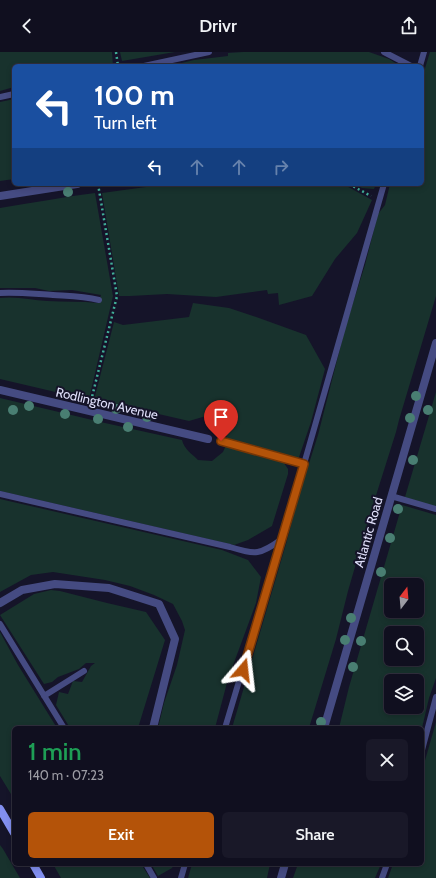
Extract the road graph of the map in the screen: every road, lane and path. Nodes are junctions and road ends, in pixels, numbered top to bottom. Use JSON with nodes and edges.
{"nodes":[{"id":1,"x":116,"y":52,"type":"edge"},
{"id":2,"x":209,"y":52,"type":"edge"},
{"id":3,"x":384,"y":52,"type":"edge"},
{"id":4,"x":424,"y":52,"type":"edge"},
{"id":5,"x":118,"y":64,"type":"edge"},
{"id":6,"x":153,"y":64,"type":"edge"},
{"id":7,"x":407,"y":64,"type":"edge"},
{"id":8,"x":421,"y":64,"type":"edge"},
{"id":9,"x":12,"y":94,"type":"edge"},
{"id":10,"x":0,"y":97,"type":"edge"},
{"id":11,"x":64,"y":186,"type":"edge"},
{"id":12,"x":353,"y":186,"type":"edge"},
{"id":13,"x":383,"y":186,"type":"edge"},
{"id":14,"x":0,"y":196,"type":"edge"},
{"id":15,"x":379,"y":200,"type":"junction"},
{"id":16,"x":0,"y":293,"type":"edge"},
{"id":17,"x":99,"y":300,"type":"dead end"},
{"id":18,"x":436,"y":343,"type":"edge"},
{"id":19,"x":0,"y":390,"type":"edge"},
{"id":20,"x":208,"y":439,"type":"dead end"},
{"id":21,"x":221,"y":441,"type":"dead end"},
{"id":22,"x":304,"y":464,"type":"junction"},
{"id":23,"x":0,"y":494,"type":"edge"},
{"id":24,"x":391,"y":496,"type":"junction"},
{"id":25,"x":436,"y":509,"type":"edge"},
{"id":26,"x":282,"y":539,"type":"junction"},
{"id":27,"x":0,"y":603,"type":"edge"},
{"id":28,"x":0,"y":624,"type":"edge"},
{"id":29,"x":84,"y":671,"type":"dead end"},
{"id":30,"x":44,"y":696,"type":"junction"},
{"id":31,"x":436,"y":697,"type":"edge"},
{"id":32,"x":63,"y":726,"type":"edge"},
{"id":33,"x":153,"y":726,"type":"edge"},
{"id":34,"x":227,"y":726,"type":"edge"},
{"id":35,"x":325,"y":726,"type":"edge"},
{"id":36,"x":424,"y":742,"type":"edge"},
{"id":37,"x":0,"y":809,"type":"edge"},
{"id":38,"x":12,"y":830,"type":"edge"},
{"id":39,"x":34,"y":866,"type":"edge"},
{"id":40,"x":147,"y":866,"type":"edge"},
{"id":41,"x":184,"y":866,"type":"edge"},
{"id":42,"x":284,"y":866,"type":"edge"},
{"id":43,"x":386,"y":866,"type":"edge"},
{"id":44,"x":41,"y":878,"type":"edge"},
{"id":45,"x":154,"y":878,"type":"edge"},
{"id":46,"x":181,"y":878,"type":"edge"},
{"id":47,"x":281,"y":878,"type":"edge"},
{"id":48,"x":382,"y":878,"type":"edge"}],
"edges":[{"from":1,"to":5,"type":"path"},
{"from":2,"to":6,"type":"lane"},
{"from":3,"to":7,"type":"lane"},
{"from":4,"to":8,"type":"lane"},
{"from":9,"to":10,"type":"lane"},
{"from":11,"to":14,"type":"street"},
{"from":12,"to":15,"type":"path"},
{"from":13,"to":15,"type":"lane"},
{"from":15,"to":22,"type":"lane"},
{"from":16,"to":17,"type":"lane"},
{"from":18,"to":24,"type":"street","name":"Atlantic Road"},
{"from":19,"to":20,"type":"street","name":"Rodlington Avenue"},
{"from":21,"to":22,"type":"lane"},
{"from":22,"to":26,"type":"lane"},
{"from":23,"to":26,"type":"lane"},
{"from":24,"to":25,"type":"lane"},
{"from":24,"to":35,"type":"street","name":"Atlantic Road"},
{"from":26,"to":34,"type":"lane"},
{"from":27,"to":33,"type":"street"},
{"from":28,"to":30,"type":"lane"},
{"from":29,"to":30,"type":"lane"},
{"from":30,"to":32,"type":"lane"},
{"from":31,"to":36,"type":"lane"},
{"from":37,"to":38,"type":"street"},
{"from":39,"to":44,"type":"street"},
{"from":40,"to":45,"type":"lane"},
{"from":41,"to":46,"type":"lane"},
{"from":42,"to":47,"type":"street"},
{"from":43,"to":48,"type":"lane"}]}
